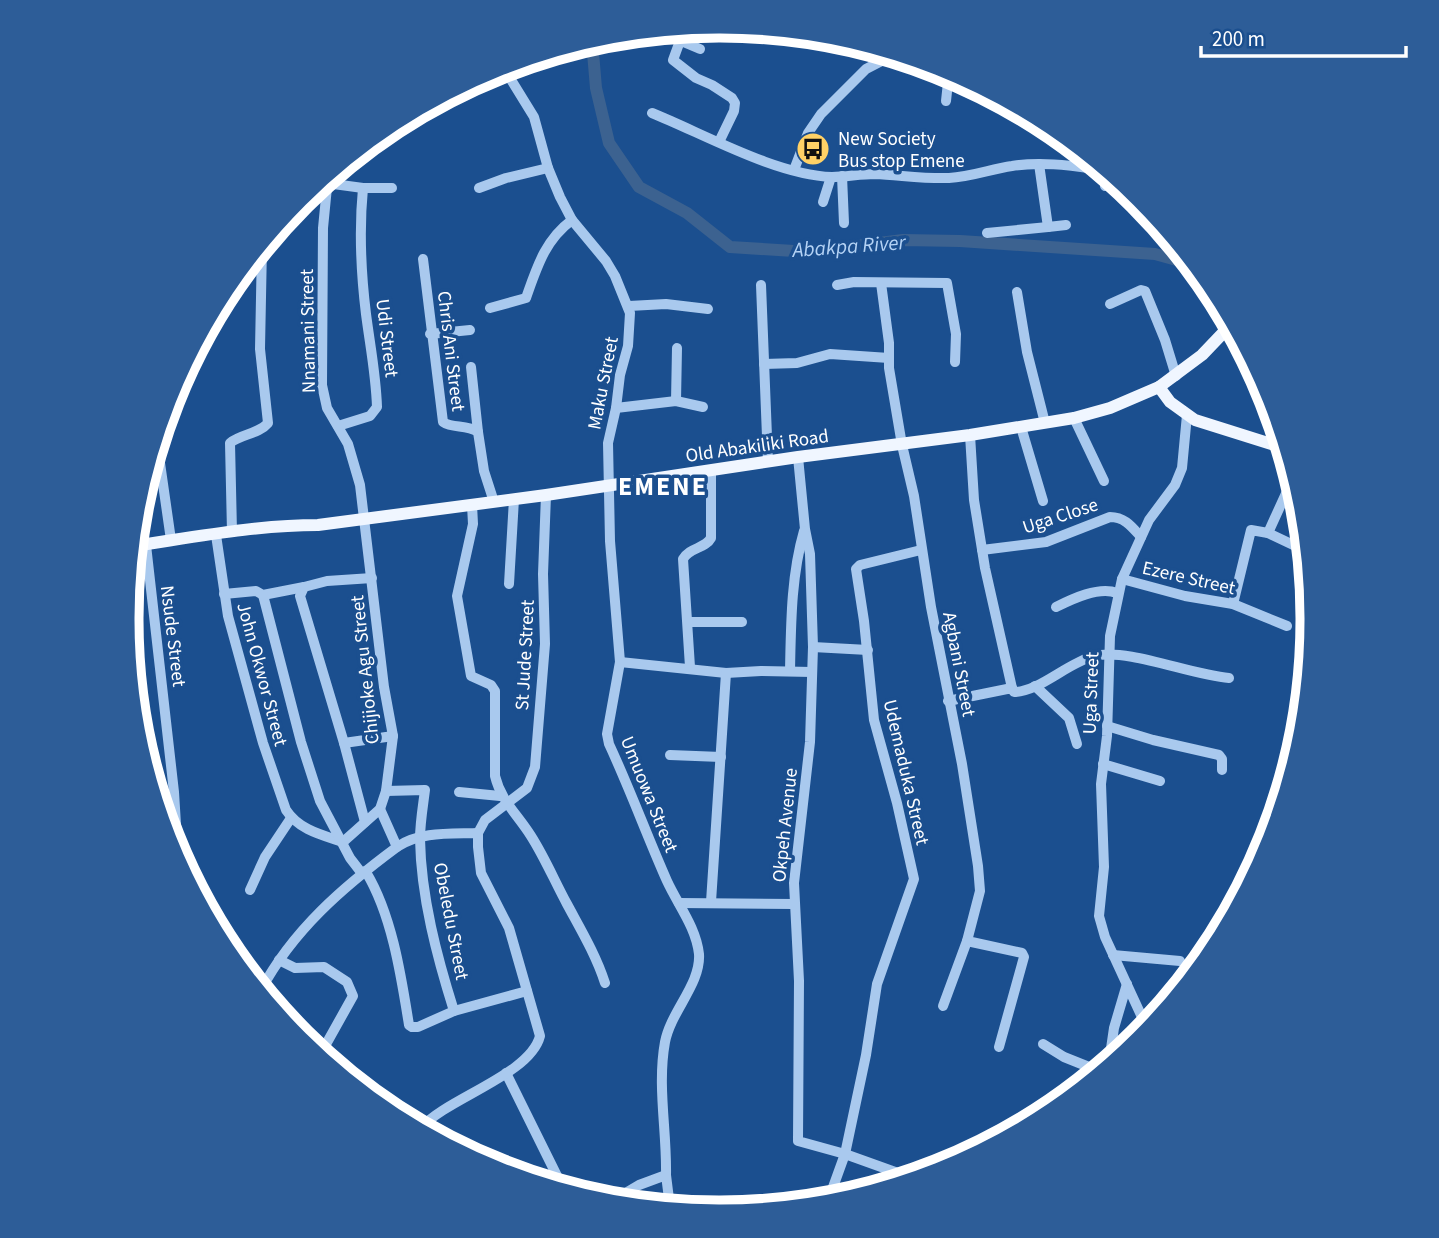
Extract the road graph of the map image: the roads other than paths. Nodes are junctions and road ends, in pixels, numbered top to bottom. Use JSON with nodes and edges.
{"nodes":[{"id":1,"x":681,"y":40,"type":"edge"},
{"id":2,"x":689,"y":40,"type":"edge"},
{"id":3,"x":700,"y":49,"type":"dead end"},
{"id":4,"x":881,"y":61,"type":"edge"},
{"id":5,"x":510,"y":78,"type":"edge"},
{"id":6,"x":948,"y":85,"type":"edge"},
{"id":7,"x":946,"y":101,"type":"dead end"},
{"id":8,"x":652,"y":113,"type":"dead end"},
{"id":9,"x":719,"y":142,"type":"junction"},
{"id":10,"x":1039,"y":164,"type":"junction"},
{"id":11,"x":1084,"y":167,"type":"edge"},
{"id":12,"x":548,"y":168,"type":"junction"},
{"id":13,"x":794,"y":170,"type":"junction"},
{"id":14,"x":836,"y":176,"type":"junction"},
{"id":15,"x":338,"y":182,"type":"edge"},
{"id":16,"x":363,"y":188,"type":"junction"},
{"id":17,"x":392,"y":188,"type":"dead end"},
{"id":18,"x":479,"y":188,"type":"dead end"},
{"id":19,"x":326,"y":193,"type":"edge"},
{"id":20,"x":823,"y":202,"type":"dead end"},
{"id":21,"x":572,"y":220,"type":"junction"},
{"id":22,"x":844,"y":223,"type":"dead end"},
{"id":23,"x":1066,"y":225,"type":"dead end"},
{"id":24,"x":1048,"y":227,"type":"junction"},
{"id":25,"x":987,"y":233,"type":"dead end"},
{"id":26,"x":423,"y":259,"type":"dead end"},
{"id":27,"x":262,"y":263,"type":"edge"},
{"id":28,"x":881,"y":283,"type":"junction"},
{"id":29,"x":761,"y":285,"type":"dead end"},
{"id":30,"x":837,"y":285,"type":"dead end"},
{"id":31,"x":1017,"y":292,"type":"dead end"},
{"id":32,"x":1110,"y":304,"type":"dead end"},
{"id":33,"x":629,"y":306,"type":"junction"},
{"id":34,"x":490,"y":308,"type":"dead end"},
{"id":35,"x":708,"y":309,"type":"dead end"},
{"id":36,"x":470,"y":330,"type":"dead end"},
{"id":37,"x":1223,"y":331,"type":"edge"},
{"id":38,"x":430,"y":334,"type":"junction"},
{"id":39,"x":677,"y":348,"type":"dead end"},
{"id":40,"x":889,"y":358,"type":"junction"},
{"id":41,"x":955,"y":362,"type":"dead end"},
{"id":42,"x":764,"y":364,"type":"junction"},
{"id":43,"x":471,"y":367,"type":"dead end"},
{"id":44,"x":1176,"y":376,"type":"junction"},
{"id":45,"x":1159,"y":387,"type":"junction"},
{"id":46,"x":676,"y":401,"type":"junction"},
{"id":47,"x":703,"y":407,"type":"dead end"},
{"id":48,"x":616,"y":408,"type":"junction"},
{"id":49,"x":1187,"y":415,"type":"junction"},
{"id":50,"x":1074,"y":418,"type":"junction"},
{"id":51,"x":1045,"y":424,"type":"junction"},
{"id":52,"x":338,"y":426,"type":"junction"},
{"id":53,"x":1021,"y":427,"type":"junction"},
{"id":54,"x":478,"y":432,"type":"junction"},
{"id":55,"x":970,"y":435,"type":"junction"},
{"id":56,"x":902,"y":445,"type":"junction"},
{"id":57,"x":1273,"y":445,"type":"edge"},
{"id":58,"x":798,"y":457,"type":"junction"},
{"id":59,"x":768,"y":462,"type":"junction"},
{"id":60,"x":160,"y":464,"type":"edge"},
{"id":61,"x":711,"y":471,"type":"junction"},
{"id":62,"x":1104,"y":481,"type":"dead end"},
{"id":63,"x":610,"y":486,"type":"junction"},
{"id":64,"x":1286,"y":493,"type":"edge"},
{"id":65,"x":546,"y":495,"type":"junction"},
{"id":66,"x":513,"y":499,"type":"junction"},
{"id":67,"x":1043,"y":501,"type":"dead end"},
{"id":68,"x":494,"y":502,"type":"junction"},
{"id":69,"x":472,"y":505,"type":"junction"},
{"id":70,"x":364,"y":518,"type":"junction"},
{"id":71,"x":805,"y":529,"type":"junction"},
{"id":72,"x":232,"y":532,"type":"junction"},
{"id":73,"x":1268,"y":533,"type":"junction"},
{"id":74,"x":216,"y":535,"type":"junction"},
{"id":75,"x":1141,"y":537,"type":"junction"},
{"id":76,"x":172,"y":540,"type":"junction"},
{"id":77,"x":144,"y":544,"type":"edge"},
{"id":78,"x":1295,"y":546,"type":"edge"},
{"id":79,"x":921,"y":550,"type":"junction"},
{"id":80,"x":982,"y":550,"type":"junction"},
{"id":81,"x":142,"y":562,"type":"edge"},
{"id":82,"x":372,"y":578,"type":"junction"},
{"id":83,"x":1122,"y":579,"type":"junction"},
{"id":84,"x":509,"y":584,"type":"dead end"},
{"id":85,"x":304,"y":587,"type":"junction"},
{"id":86,"x":1117,"y":593,"type":"junction"},
{"id":87,"x":224,"y":594,"type":"junction"},
{"id":88,"x":263,"y":595,"type":"junction"},
{"id":89,"x":1233,"y":604,"type":"junction"},
{"id":90,"x":1056,"y":607,"type":"dead end"},
{"id":91,"x":688,"y":622,"type":"junction"},
{"id":92,"x":742,"y":622,"type":"dead end"},
{"id":93,"x":1287,"y":626,"type":"dead end"},
{"id":94,"x":813,"y":647,"type":"junction"},
{"id":95,"x":867,"y":650,"type":"junction"},
{"id":96,"x":1109,"y":655,"type":"junction"},
{"id":97,"x":620,"y":662,"type":"junction"},
{"id":98,"x":690,"y":667,"type":"junction"},
{"id":99,"x":790,"y":671,"type":"junction"},
{"id":100,"x":812,"y":672,"type":"junction"},
{"id":101,"x":726,"y":673,"type":"junction"},
{"id":102,"x":1228,"y":678,"type":"dead end"},
{"id":103,"x":1035,"y":686,"type":"junction"},
{"id":104,"x":1012,"y":688,"type":"junction"},
{"id":105,"x":948,"y":701,"type":"junction"},
{"id":106,"x":1107,"y":726,"type":"junction"},
{"id":107,"x":393,"y":736,"type":"junction"},
{"id":108,"x":344,"y":743,"type":"junction"},
{"id":109,"x":1077,"y":744,"type":"dead end"},
{"id":110,"x":670,"y":755,"type":"dead end"},
{"id":111,"x":721,"y":757,"type":"junction"},
{"id":112,"x":1103,"y":764,"type":"junction"},
{"id":113,"x":1222,"y":770,"type":"dead end"},
{"id":114,"x":1160,"y":781,"type":"dead end"},
{"id":115,"x":386,"y":792,"type":"junction"},
{"id":116,"x":459,"y":792,"type":"dead end"},
{"id":117,"x":503,"y":799,"type":"junction"},
{"id":118,"x":169,"y":802,"type":"edge"},
{"id":119,"x":380,"y":810,"type":"junction"},
{"id":120,"x":291,"y":818,"type":"junction"},
{"id":121,"x":365,"y":822,"type":"junction"},
{"id":122,"x":478,"y":833,"type":"junction"},
{"id":123,"x":420,"y":837,"type":"junction"},
{"id":124,"x":343,"y":842,"type":"junction"},
{"id":125,"x":397,"y":847,"type":"junction"},
{"id":126,"x":366,"y":872,"type":"junction"},
{"id":127,"x":250,"y":890,"type":"dead end"},
{"id":128,"x":679,"y":902,"type":"junction"},
{"id":129,"x":711,"y":902,"type":"junction"},
{"id":130,"x":794,"y":904,"type":"junction"},
{"id":131,"x":967,"y":941,"type":"junction"},
{"id":132,"x":1113,"y":955,"type":"junction"},
{"id":133,"x":279,"y":960,"type":"junction"},
{"id":134,"x":1180,"y":961,"type":"dead end"},
{"id":135,"x":266,"y":981,"type":"edge"},
{"id":136,"x":605,"y":983,"type":"dead end"},
{"id":137,"x":1127,"y":984,"type":"junction"},
{"id":138,"x":527,"y":991,"type":"junction"},
{"id":139,"x":943,"y":1006,"type":"dead end"},
{"id":140,"x":454,"y":1012,"type":"junction"},
{"id":141,"x":1142,"y":1017,"type":"edge"},
{"id":142,"x":1043,"y":1044,"type":"dead end"},
{"id":143,"x":326,"y":1045,"type":"edge"},
{"id":144,"x":1111,"y":1046,"type":"edge"},
{"id":145,"x":999,"y":1047,"type":"dead end"},
{"id":146,"x":1088,"y":1067,"type":"edge"},
{"id":147,"x":506,"y":1073,"type":"junction"},
{"id":148,"x":429,"y":1122,"type":"edge"},
{"id":149,"x":845,"y":1154,"type":"junction"},
{"id":150,"x":897,"y":1172,"type":"edge"},
{"id":151,"x":666,"y":1175,"type":"junction"},
{"id":152,"x":557,"y":1176,"type":"edge"},
{"id":153,"x":833,"y":1188,"type":"edge"},
{"id":154,"x":627,"y":1192,"type":"edge"},
{"id":155,"x":669,"y":1197,"type":"edge"}],
"edges":[{"from":1,"to":9,"type":"street"},
{"from":2,"to":3,"type":"street"},
{"from":4,"to":13,"type":"street"},
{"from":5,"to":12,"type":"street","name":"Maku Street"},
{"from":6,"to":7,"type":"street"},
{"from":8,"to":9,"type":"street"},
{"from":9,"to":13,"type":"street"},
{"from":10,"to":11,"type":"street"},
{"from":10,"to":14,"type":"street"},
{"from":10,"to":24,"type":"street"},
{"from":12,"to":18,"type":"street"},
{"from":12,"to":21,"type":"street","name":"Maku Street"},
{"from":13,"to":14,"type":"street"},
{"from":14,"to":20,"type":"street"},
{"from":14,"to":22,"type":"street"},
{"from":15,"to":16,"type":"street"},
{"from":16,"to":17,"type":"street"},
{"from":16,"to":52,"type":"street","name":"Udi Street"},
{"from":19,"to":52,"type":"street","name":"Nnamani Street"},
{"from":21,"to":33,"type":"street","name":"Maku Street"},
{"from":21,"to":34,"type":"street"},
{"from":23,"to":24,"type":"street"},
{"from":24,"to":25,"type":"street"},
{"from":26,"to":38,"type":"street","name":"Chris Ani Street"},
{"from":27,"to":72,"type":"street"},
{"from":28,"to":30,"type":"street"},
{"from":28,"to":40,"type":"street","name":"Agbani Street"},
{"from":28,"to":41,"type":"street"},
{"from":29,"to":42,"type":"street"},
{"from":31,"to":51,"type":"street"},
{"from":32,"to":44,"type":"street"},
{"from":33,"to":35,"type":"street"},
{"from":33,"to":48,"type":"street","name":"Maku Street"},
{"from":36,"to":38,"type":"street"},
{"from":37,"to":44,"type":"main road","name":"Old Abakiliki Road"},
{"from":38,"to":54,"type":"street","name":"Chris Ani Street"},
{"from":39,"to":46,"type":"street"},
{"from":40,"to":42,"type":"street"},
{"from":40,"to":56,"type":"street","name":"Agbani Street"},
{"from":42,"to":59,"type":"street"},
{"from":43,"to":54,"type":"street"},
{"from":44,"to":45,"type":"main road","name":"Old Abakiliki Road"},
{"from":45,"to":49,"type":"main road"},
{"from":45,"to":50,"type":"main road","name":"Old Abakiliki Road"},
{"from":46,"to":47,"type":"street"},
{"from":46,"to":48,"type":"street"},
{"from":48,"to":63,"type":"street","name":"Maku Street"},
{"from":49,"to":57,"type":"main road"},
{"from":49,"to":75,"type":"street","name":"Uga Street"},
{"from":50,"to":51,"type":"main road","name":"Old Abakiliki Road"},
{"from":50,"to":62,"type":"street"},
{"from":51,"to":53,"type":"main road","name":"Old Abakiliki Road"},
{"from":52,"to":70,"type":"street","name":"Nnamani Street"},
{"from":53,"to":55,"type":"main road","name":"Old Abakiliki Road"},
{"from":53,"to":67,"type":"street"},
{"from":54,"to":68,"type":"street","name":"Chris Ani Street"},
{"from":55,"to":56,"type":"main road","name":"Old Abakiliki Road"},
{"from":55,"to":80,"type":"street"},
{"from":56,"to":58,"type":"main road","name":"Old Abakiliki Road"},
{"from":56,"to":79,"type":"street","name":"Agbani Street"},
{"from":58,"to":59,"type":"main road","name":"Old Abakiliki Road"},
{"from":58,"to":71,"type":"street"},
{"from":59,"to":61,"type":"main road","name":"Old Abakiliki Road"},
{"from":60,"to":76,"type":"street"},
{"from":61,"to":63,"type":"main road","name":"Old Abakiliki Road"},
{"from":61,"to":91,"type":"street"},
{"from":63,"to":65,"type":"main road","name":"Old Abakiliki Road"},
{"from":63,"to":97,"type":"street","name":"Umuowa Street"},
{"from":64,"to":73,"type":"street"},
{"from":65,"to":66,"type":"main road","name":"Old Abakiliki Road"},
{"from":65,"to":117,"type":"street","name":"St Jude Street"},
{"from":66,"to":68,"type":"main road","name":"Old Abakiliki Road"},
{"from":66,"to":84,"type":"street"},
{"from":68,"to":69,"type":"main road","name":"Old Abakiliki Road"},
{"from":69,"to":70,"type":"main road","name":"Old Abakiliki Road"},
{"from":69,"to":117,"type":"street"},
{"from":70,"to":72,"type":"main road","name":"Old Abakiliki Road"},
{"from":70,"to":82,"type":"street","name":"Chijioke Agu Street"},
{"from":71,"to":94,"type":"street"},
{"from":71,"to":99,"type":"street"},
{"from":72,"to":74,"type":"main road","name":"Old Abakiliki Road"},
{"from":73,"to":78,"type":"street"},
{"from":73,"to":89,"type":"street"},
{"from":74,"to":76,"type":"main road","name":"Old Abakiliki Road"},
{"from":74,"to":87,"type":"street","name":"John Okwor Street"},
{"from":75,"to":80,"type":"street","name":"Uga Close"},
{"from":75,"to":83,"type":"street","name":"Uga Street"},
{"from":76,"to":77,"type":"main road","name":"Old Abakiliki Road"},
{"from":79,"to":95,"type":"street","name":"Udemaduka Street"},
{"from":79,"to":105,"type":"street","name":"Agbani Street"},
{"from":80,"to":104,"type":"street"},
{"from":81,"to":118,"type":"street","name":"Nsude Street"},
{"from":82,"to":85,"type":"street"},
{"from":82,"to":107,"type":"street","name":"Chijioke Agu Street"},
{"from":83,"to":86,"type":"street","name":"Uga Street"},
{"from":83,"to":89,"type":"street","name":"Ezere Street"},
{"from":85,"to":88,"type":"street"},
{"from":85,"to":108,"type":"street"},
{"from":86,"to":90,"type":"street"},
{"from":86,"to":96,"type":"street","name":"Uga Street"},
{"from":87,"to":88,"type":"street"},
{"from":87,"to":120,"type":"street","name":"John Okwor Street"},
{"from":88,"to":124,"type":"street"},
{"from":89,"to":93,"type":"street","name":"Ezere Street"},
{"from":91,"to":92,"type":"street"},
{"from":91,"to":98,"type":"street"},
{"from":94,"to":95,"type":"street"},
{"from":94,"to":100,"type":"street"},
{"from":95,"to":149,"type":"street","name":"Udemaduka Street"},
{"from":96,"to":102,"type":"street"},
{"from":96,"to":103,"type":"street"},
{"from":96,"to":106,"type":"street","name":"Uga Street"},
{"from":97,"to":98,"type":"street"},
{"from":97,"to":128,"type":"street","name":"Umuowa Street"},
{"from":98,"to":101,"type":"street"},
{"from":99,"to":100,"type":"street"},
{"from":99,"to":101,"type":"street"},
{"from":100,"to":130,"type":"street","name":"Okpeh Avenue"},
{"from":101,"to":111,"type":"street"},
{"from":103,"to":104,"type":"street"},
{"from":103,"to":109,"type":"street"},
{"from":104,"to":105,"type":"street"},
{"from":105,"to":131,"type":"street","name":"Agbani Street"},
{"from":106,"to":112,"type":"street","name":"Uga Street"},
{"from":106,"to":113,"type":"street"},
{"from":107,"to":108,"type":"street"},
{"from":107,"to":115,"type":"street","name":"Chijioke Agu Street"},
{"from":108,"to":121,"type":"street"},
{"from":110,"to":111,"type":"street"},
{"from":111,"to":129,"type":"street"},
{"from":112,"to":114,"type":"street"},
{"from":112,"to":132,"type":"street","name":"Uga Street"},
{"from":115,"to":119,"type":"street","name":"Chijioke Agu Street"},
{"from":115,"to":123,"type":"street","name":"Obeledu Street"},
{"from":116,"to":117,"type":"street"},
{"from":117,"to":122,"type":"street","name":"St Jude Street"},
{"from":117,"to":136,"type":"street"},
{"from":119,"to":121,"type":"street"},
{"from":119,"to":125,"type":"street"},
{"from":120,"to":124,"type":"street"},
{"from":120,"to":127,"type":"street"},
{"from":121,"to":124,"type":"street"},
{"from":122,"to":123,"type":"street"},
{"from":122,"to":138,"type":"street"},
{"from":123,"to":125,"type":"street"},
{"from":123,"to":140,"type":"street","name":"Obeledu Street"},
{"from":124,"to":126,"type":"street"},
{"from":125,"to":126,"type":"street"},
{"from":126,"to":133,"type":"street"},
{"from":126,"to":140,"type":"street"},
{"from":128,"to":129,"type":"street"},
{"from":128,"to":151,"type":"street","name":"Umuowa Street"},
{"from":129,"to":130,"type":"street"},
{"from":130,"to":149,"type":"street","name":"Okpeh Avenue"},
{"from":131,"to":139,"type":"street"},
{"from":131,"to":145,"type":"street"},
{"from":132,"to":134,"type":"street"},
{"from":132,"to":137,"type":"street","name":"Uga Street"},
{"from":133,"to":135,"type":"street"},
{"from":133,"to":143,"type":"street"},
{"from":137,"to":141,"type":"street","name":"Uga Street"},
{"from":137,"to":144,"type":"street"},
{"from":138,"to":140,"type":"street"},
{"from":138,"to":147,"type":"street"},
{"from":142,"to":146,"type":"street"},
{"from":147,"to":148,"type":"street"},
{"from":147,"to":152,"type":"street"},
{"from":149,"to":150,"type":"street"},
{"from":149,"to":153,"type":"street","name":"Udemaduka Street"},
{"from":151,"to":154,"type":"street"},
{"from":151,"to":155,"type":"street","name":"Umuowa Street"}]}
